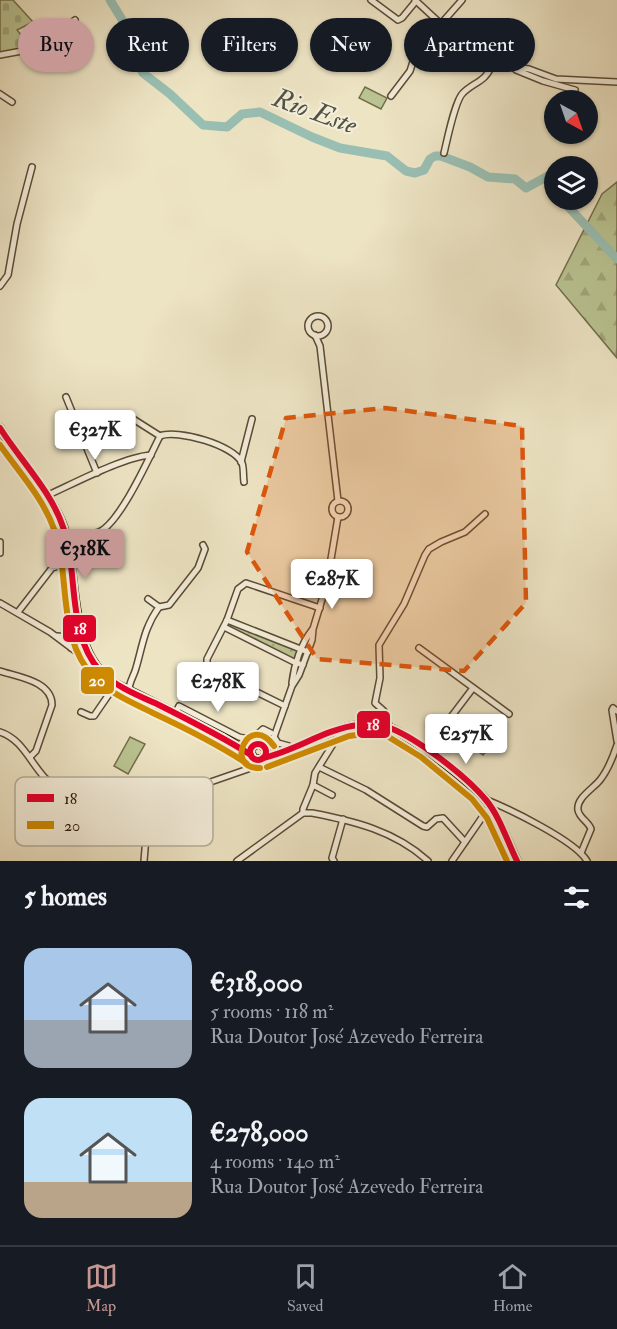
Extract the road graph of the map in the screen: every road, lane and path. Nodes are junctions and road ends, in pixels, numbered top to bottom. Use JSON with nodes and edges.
{"nodes":[{"id":1,"x":371,"y":0,"type":"edge"},
{"id":2,"x":462,"y":0,"type":"edge"},
{"id":3,"x":415,"y":1,"type":"edge"},
{"id":4,"x":433,"y":18,"type":"edge"},
{"id":5,"x":447,"y":18,"type":"edge"},
{"id":6,"x":18,"y":52,"type":"edge"},
{"id":7,"x":0,"y":55,"type":"edge"},
{"id":8,"x":535,"y":71,"type":"edge"},
{"id":9,"x":409,"y":72,"type":"edge"},
{"id":10,"x":488,"y":72,"type":"edge"},
{"id":11,"x":521,"y":72,"type":"edge"},
{"id":12,"x":617,"y":82,"type":"edge"},
{"id":13,"x":575,"y":90,"type":"dead end"},
{"id":14,"x":0,"y":94,"type":"edge"},
{"id":15,"x":391,"y":96,"type":"dead end"},
{"id":16,"x":12,"y":102,"type":"dead end"},
{"id":17,"x":444,"y":153,"type":"dead end"},
{"id":18,"x":32,"y":167,"type":"dead end"},
{"id":19,"x":0,"y":286,"type":"edge"},
{"id":20,"x":325,"y":333,"type":"junction"},
{"id":21,"x":315,"y":335,"type":"junction"},
{"id":22,"x":320,"y":346,"type":"junction"},
{"id":23,"x":66,"y":398,"type":"dead end"},
{"id":24,"x":130,"y":417,"type":"dead end"},
{"id":25,"x":252,"y":419,"type":"dead end"},
{"id":26,"x":0,"y":428,"type":"edge"},
{"id":27,"x":160,"y":436,"type":"junction"},
{"id":28,"x":0,"y":448,"type":"edge"},
{"id":29,"x":12,"y":449,"type":"junction"},
{"id":30,"x":151,"y":455,"type":"junction"},
{"id":31,"x":241,"y":462,"type":"junction"},
{"id":32,"x":97,"y":473,"type":"junction"},
{"id":33,"x":244,"y":482,"type":"dead end"},
{"id":34,"x":46,"y":496,"type":"junction"},
{"id":35,"x":338,"y":501,"type":"junction"},
{"id":36,"x":485,"y":514,"type":"dead end"},
{"id":37,"x":338,"y":517,"type":"junction"},
{"id":38,"x":66,"y":537,"type":"junction"},
{"id":39,"x":0,"y":542,"type":"edge"},
{"id":40,"x":203,"y":545,"type":"dead end"},
{"id":41,"x":0,"y":553,"type":"edge"},
{"id":42,"x":70,"y":563,"type":"junction"},
{"id":43,"x":148,"y":599,"type":"dead end"},
{"id":44,"x":0,"y":603,"type":"edge"},
{"id":45,"x":159,"y":607,"type":"junction"},
{"id":46,"x":320,"y":608,"type":"junction"},
{"id":47,"x":18,"y":612,"type":"junction"},
{"id":48,"x":227,"y":620,"type":"junction"},
{"id":49,"x":80,"y":626,"type":"junction"},
{"id":50,"x":224,"y":627,"type":"junction"},
{"id":51,"x":55,"y":635,"type":"junction"},
{"id":52,"x":69,"y":637,"type":"junction"},
{"id":53,"x":85,"y":641,"type":"junction"},
{"id":54,"x":71,"y":648,"type":"junction"},
{"id":55,"x":419,"y":648,"type":"dead end"},
{"id":56,"x":305,"y":650,"type":"junction"},
{"id":57,"x":300,"y":664,"type":"junction"},
{"id":58,"x":96,"y":667,"type":"junction"},
{"id":59,"x":0,"y":671,"type":"edge"},
{"id":60,"x":116,"y":684,"type":"junction"},
{"id":61,"x":473,"y":688,"type":"junction"},
{"id":62,"x":129,"y":690,"type":"junction"},
{"id":63,"x":285,"y":706,"type":"junction"},
{"id":64,"x":615,"y":710,"type":"edge"},
{"id":65,"x":81,"y":712,"type":"dead end"},
{"id":66,"x":175,"y":714,"type":"junction"},
{"id":67,"x":508,"y":714,"type":"dead end"},
{"id":68,"x":343,"y":728,"type":"junction"},
{"id":69,"x":390,"y":728,"type":"junction"},
{"id":70,"x":0,"y":732,"type":"edge"},
{"id":71,"x":272,"y":735,"type":"junction"},
{"id":72,"x":223,"y":737,"type":"junction"},
{"id":73,"x":304,"y":742,"type":"junction"},
{"id":74,"x":617,"y":743,"type":"edge"},
{"id":75,"x":256,"y":744,"type":"junction"},
{"id":76,"x":289,"y":746,"type":"junction"},
{"id":77,"x":266,"y":749,"type":"junction"},
{"id":78,"x":426,"y":750,"type":"junction"},
{"id":79,"x":30,"y":757,"type":"junction"},
{"id":80,"x":256,"y":757,"type":"junction"},
{"id":81,"x":319,"y":767,"type":"junction"},
{"id":82,"x":45,"y":777,"type":"edge"},
{"id":83,"x":213,"y":780,"type":"edge"},
{"id":84,"x":313,"y":785,"type":"junction"},
{"id":85,"x":333,"y":795,"type":"dead end"},
{"id":86,"x":490,"y":803,"type":"junction"},
{"id":87,"x":303,"y":813,"type":"junction"},
{"id":88,"x":343,"y":819,"type":"junction"},
{"id":89,"x":465,"y":842,"type":"junction"},
{"id":90,"x":145,"y":846,"type":"edge"},
{"id":91,"x":581,"y":853,"type":"junction"},
{"id":92,"x":144,"y":861,"type":"edge"},
{"id":93,"x":237,"y":861,"type":"edge"},
{"id":94,"x":334,"y":861,"type":"edge"},
{"id":95,"x":428,"y":861,"type":"edge"},
{"id":96,"x":452,"y":861,"type":"edge"},
{"id":97,"x":517,"y":861,"type":"edge"},
{"id":98,"x":587,"y":861,"type":"edge"}],
"edges":[{"from":1,"to":3,"type":"street"},
{"from":2,"to":5,"type":"street"},
{"from":3,"to":4,"type":"street"},
{"from":6,"to":7,"type":"street"},
{"from":8,"to":12,"type":"street"},
{"from":9,"to":15,"type":"street"},
{"from":10,"to":17,"type":"street"},
{"from":11,"to":13,"type":"street"},
{"from":14,"to":16,"type":"street"},
{"from":18,"to":19,"type":"street"},
{"from":20,"to":21,"type":"street"},
{"from":20,"to":21,"type":"street"},
{"from":20,"to":22,"type":"street"},
{"from":21,"to":22,"type":"street"},
{"from":22,"to":35,"type":"street"},
{"from":23,"to":32,"type":"street"},
{"from":24,"to":27,"type":"street"},
{"from":25,"to":31,"type":"street"},
{"from":26,"to":29,"type":"main road"},
{"from":27,"to":30,"type":"street"},
{"from":27,"to":31,"type":"street"},
{"from":28,"to":29,"type":"street"},
{"from":29,"to":34,"type":"main road"},
{"from":30,"to":32,"type":"street"},
{"from":30,"to":38,"type":"street"},
{"from":31,"to":33,"type":"street"},
{"from":32,"to":34,"type":"street"},
{"from":34,"to":38,"type":"main road"},
{"from":35,"to":37,"type":"street"},
{"from":35,"to":37,"type":"street"},
{"from":36,"to":69,"type":"street"},
{"from":37,"to":46,"type":"street"},
{"from":38,"to":42,"type":"main road"},
{"from":39,"to":41,"type":"street"},
{"from":40,"to":45,"type":"street"},
{"from":42,"to":47,"type":"street"},
{"from":42,"to":49,"type":"main road"},
{"from":43,"to":45,"type":"street"},
{"from":44,"to":47,"type":"street"},
{"from":45,"to":62,"type":"street"},
{"from":46,"to":48,"type":"street"},
{"from":46,"to":56,"type":"street"},
{"from":47,"to":51,"type":"street"},
{"from":48,"to":50,"type":"street"},
{"from":48,"to":56,"type":"street"},
{"from":49,"to":52,"type":"street"},
{"from":49,"to":53,"type":"main road"},
{"from":50,"to":57,"type":"street"},
{"from":50,"to":63,"type":"street"},
{"from":51,"to":52,"type":"street"},
{"from":51,"to":54,"type":"street"},
{"from":52,"to":53,"type":"street"},
{"from":53,"to":54,"type":"street"},
{"from":53,"to":58,"type":"main road"},
{"from":54,"to":58,"type":"street"},
{"from":55,"to":61,"type":"street"},
{"from":56,"to":57,"type":"street"},
{"from":57,"to":63,"type":"street"},
{"from":58,"to":60,"type":"main road"},
{"from":59,"to":79,"type":"street"},
{"from":60,"to":62,"type":"main road"},
{"from":60,"to":65,"type":"street"},
{"from":61,"to":67,"type":"street"},
{"from":61,"to":78,"type":"street"},
{"from":62,"to":66,"type":"main road"},
{"from":63,"to":71,"type":"street"},
{"from":64,"to":74,"type":"street"},
{"from":66,"to":71,"type":"street"},
{"from":66,"to":72,"type":"main road"},
{"from":68,"to":69,"type":"main road"},
{"from":68,"to":73,"type":"main road"},
{"from":68,"to":81,"type":"street"},
{"from":69,"to":78,"type":"main road"},
{"from":70,"to":79,"type":"street"},
{"from":71,"to":75,"type":"street"},
{"from":71,"to":76,"type":"street"},
{"from":71,"to":77,"type":"street"},
{"from":72,"to":75,"type":"main road"},
{"from":72,"to":80,"type":"main road"},
{"from":73,"to":76,"type":"main road"},
{"from":73,"to":80,"type":"main road"},
{"from":74,"to":91,"type":"street"},
{"from":75,"to":77,"type":"main road"},
{"from":75,"to":80,"type":"main road"},
{"from":76,"to":77,"type":"main road"},
{"from":77,"to":80,"type":"main road"},
{"from":78,"to":86,"type":"main road"},
{"from":79,"to":82,"type":"street"},
{"from":80,"to":83,"type":"street"},
{"from":81,"to":84,"type":"street"},
{"from":81,"to":89,"type":"street"},
{"from":84,"to":85,"type":"street"},
{"from":84,"to":87,"type":"street"},
{"from":86,"to":89,"type":"street"},
{"from":86,"to":91,"type":"street"},
{"from":86,"to":97,"type":"main road"},
{"from":87,"to":88,"type":"street"},
{"from":87,"to":93,"type":"street"},
{"from":88,"to":94,"type":"street"},
{"from":88,"to":95,"type":"street"},
{"from":89,"to":96,"type":"street"},
{"from":90,"to":92,"type":"street"},
{"from":91,"to":98,"type":"street"}]}
